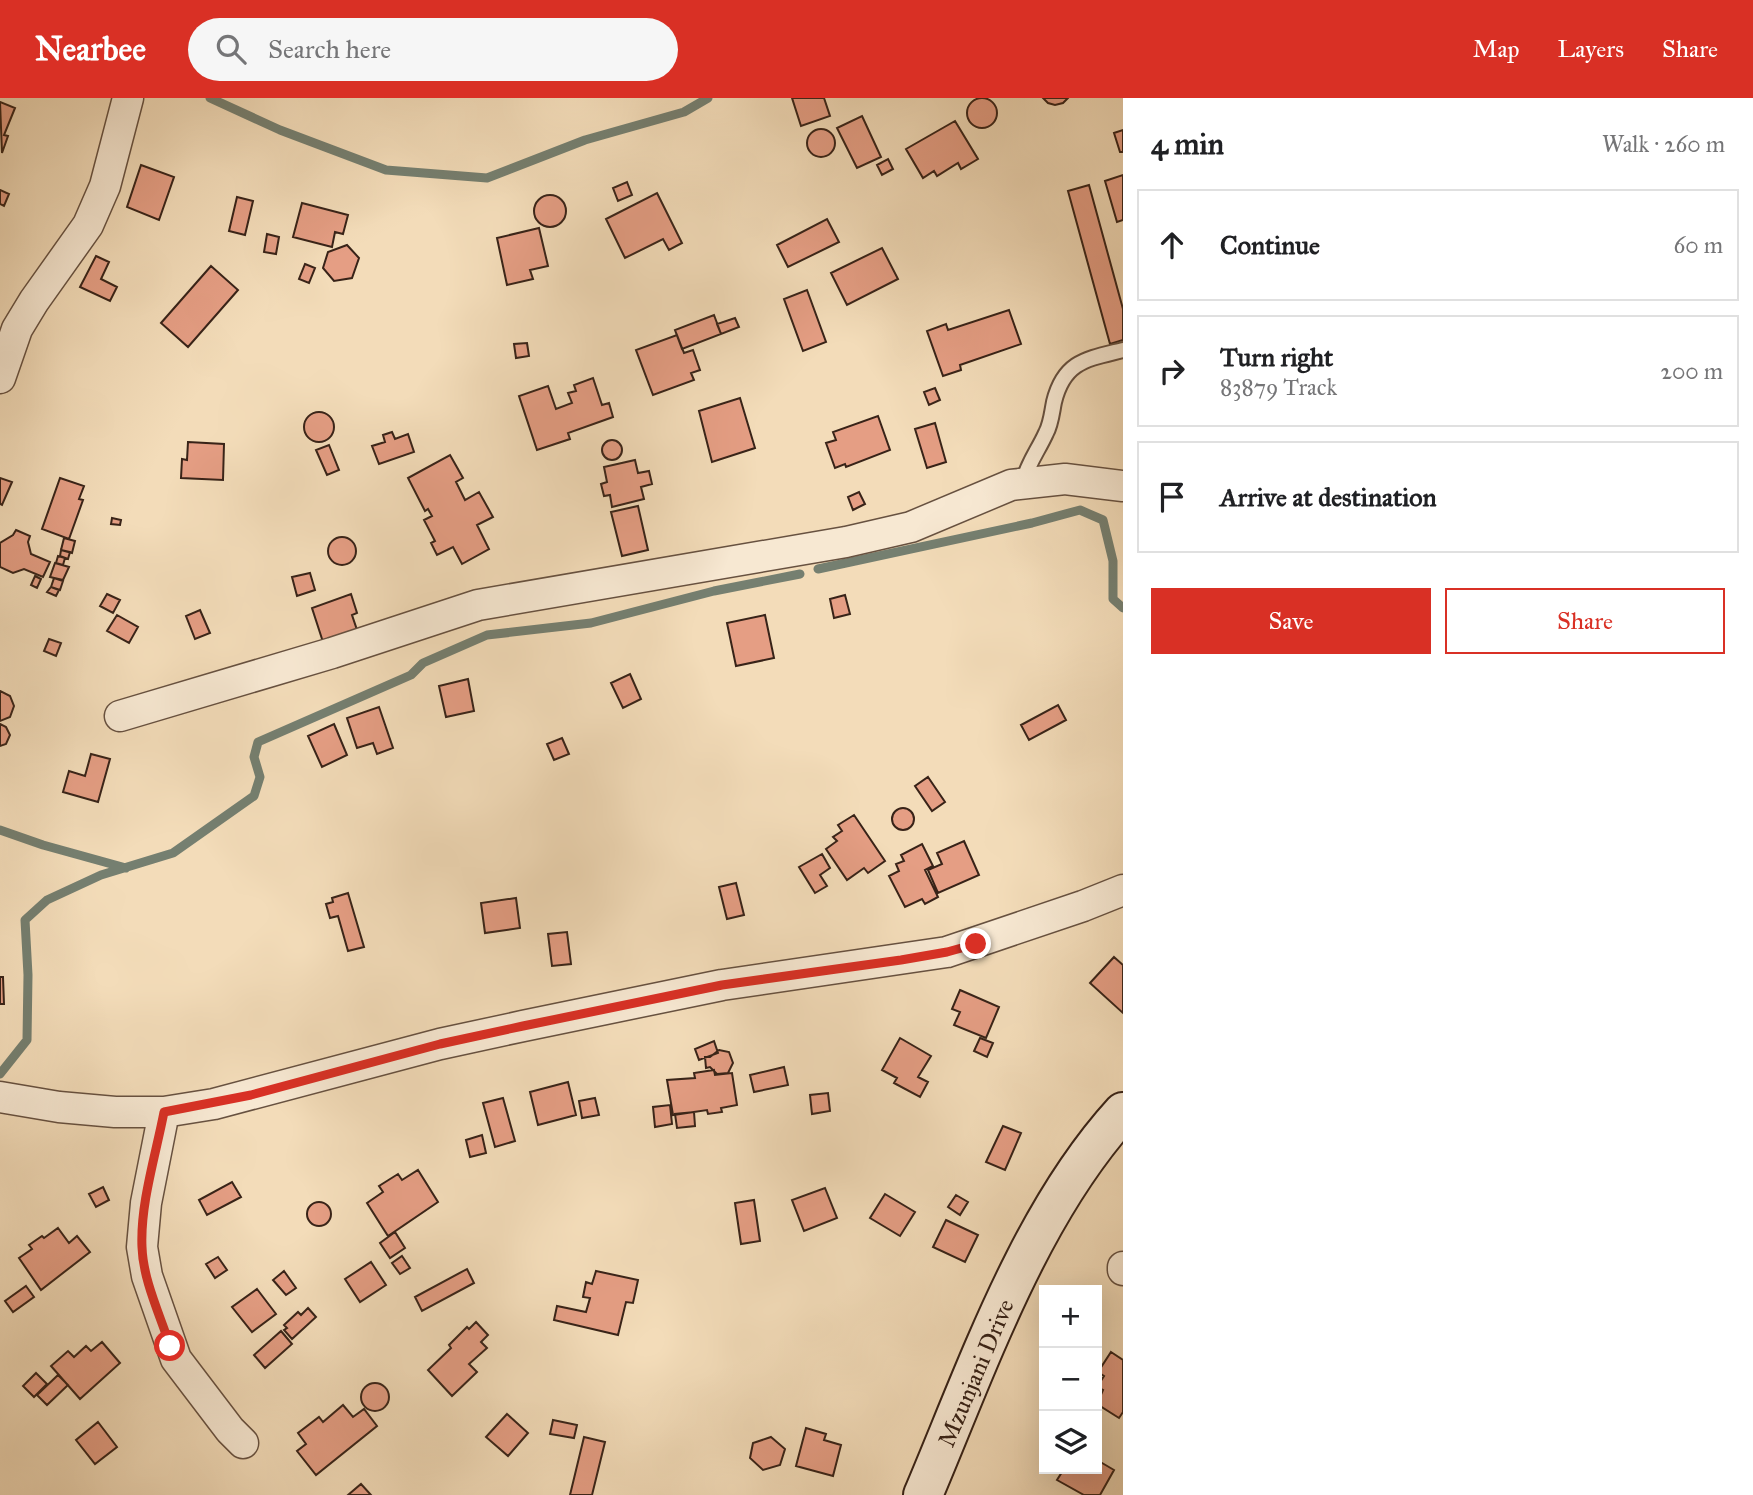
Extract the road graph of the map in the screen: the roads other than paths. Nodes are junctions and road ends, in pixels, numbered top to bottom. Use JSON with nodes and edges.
{"nodes":[{"id":1,"x":128,"y":98,"type":"edge"},
{"id":2,"x":1123,"y":350,"type":"edge"},
{"id":3,"x":0,"y":379,"type":"edge"},
{"id":4,"x":1023,"y":483,"type":"junction"},
{"id":5,"x":1123,"y":486,"type":"edge"},
{"id":6,"x":120,"y":716,"type":"dead end"},
{"id":7,"x":1123,"y":890,"type":"edge"},
{"id":8,"x":0,"y":1097,"type":"edge"},
{"id":9,"x":164,"y":1112,"type":"junction"},
{"id":10,"x":1123,"y":1112,"type":"edge"},
{"id":11,"x":243,"y":1443,"type":"dead end"},
{"id":12,"x":923,"y":1495,"type":"edge"}],
"edges":[{"from":1,"to":3,"type":"street"},
{"from":2,"to":4,"type":"lane"},
{"from":4,"to":5,"type":"street"},
{"from":4,"to":6,"type":"street"},
{"from":7,"to":9,"type":"street"},
{"from":8,"to":9,"type":"street"},
{"from":9,"to":11,"type":"street"},
{"from":10,"to":12,"type":"main road","name":"Mzunjani Drive"}]}
